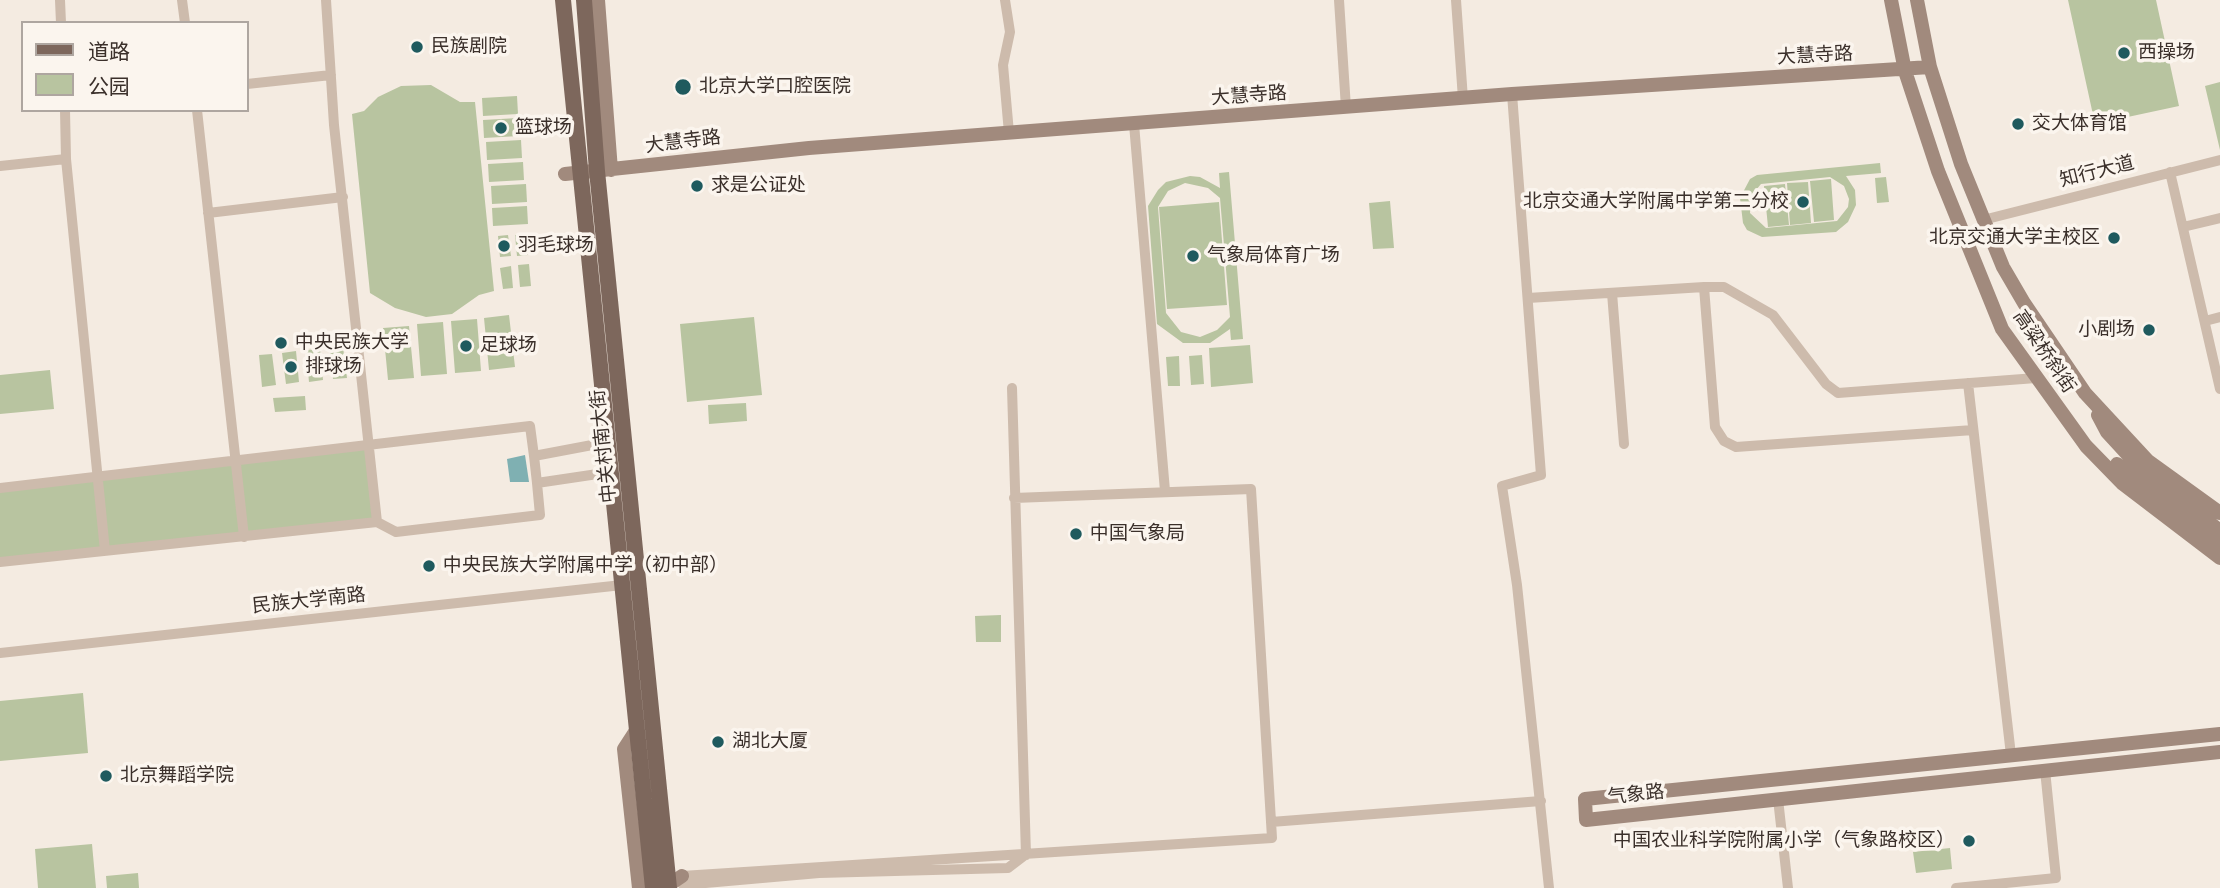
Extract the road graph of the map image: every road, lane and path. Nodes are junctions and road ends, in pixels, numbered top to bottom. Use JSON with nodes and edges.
{"nodes":[{"id":1,"x":60,"y":0,"type":"edge"},
{"id":2,"x":182,"y":0,"type":"edge"},
{"id":3,"x":326,"y":0,"type":"edge"},
{"id":4,"x":563,"y":0,"type":"edge"},
{"id":5,"x":584,"y":0,"type":"edge"},
{"id":6,"x":598,"y":0,"type":"edge"},
{"id":7,"x":1005,"y":0,"type":"edge"},
{"id":8,"x":1339,"y":0,"type":"edge"},
{"id":9,"x":1456,"y":0,"type":"edge"},
{"id":10,"x":1891,"y":0,"type":"edge"},
{"id":11,"x":1917,"y":0,"type":"edge"},
{"id":12,"x":61,"y":21,"type":"edge"},
{"id":13,"x":185,"y":21,"type":"edge"},
{"id":14,"x":1930,"y":67,"type":"junction"},
{"id":15,"x":1905,"y":71,"type":"junction"},
{"id":16,"x":331,"y":75,"type":"junction"},
{"id":17,"x":248,"y":84,"type":"edge"},
{"id":18,"x":1511,"y":94,"type":"junction"},
{"id":19,"x":1463,"y":99,"type":"junction"},
{"id":20,"x":1346,"y":108,"type":"junction"},
{"id":21,"x":65,"y":112,"type":"edge"},
{"id":22,"x":197,"y":112,"type":"edge"},
{"id":23,"x":1134,"y":124,"type":"junction"},
{"id":24,"x":1009,"y":133,"type":"junction"},
{"id":25,"x":66,"y":159,"type":"junction"},
{"id":26,"x":2220,"y":160,"type":"edge"},
{"id":27,"x":0,"y":166,"type":"edge"},
{"id":28,"x":588,"y":172,"type":"junction"},
{"id":29,"x":2170,"y":172,"type":"junction"},
{"id":30,"x":343,"y":197,"type":"junction"},
{"id":31,"x":208,"y":212,"type":"junction"},
{"id":32,"x":2220,"y":218,"type":"edge"},
{"id":33,"x":1983,"y":220,"type":"junction"},
{"id":34,"x":2183,"y":227,"type":"junction"},
{"id":35,"x":1704,"y":287,"type":"junction"},
{"id":36,"x":1612,"y":293,"type":"junction"},
{"id":37,"x":1528,"y":298,"type":"junction"},
{"id":38,"x":2220,"y":317,"type":"edge"},
{"id":39,"x":2205,"y":321,"type":"junction"},
{"id":40,"x":2036,"y":378,"type":"junction"},
{"id":41,"x":1968,"y":383,"type":"junction"},
{"id":42,"x":1012,"y":388,"type":"dead end"},
{"id":43,"x":2220,"y":389,"type":"edge"},
{"id":44,"x":2085,"y":393,"type":"junction"},
{"id":45,"x":2062,"y":412,"type":"junction"},
{"id":46,"x":1973,"y":430,"type":"junction"},
{"id":47,"x":608,"y":442,"type":"junction"},
{"id":48,"x":1624,"y":444,"type":"dead end"},
{"id":49,"x":369,"y":445,"type":"junction"},
{"id":50,"x":534,"y":456,"type":"junction"},
{"id":51,"x":235,"y":461,"type":"junction"},
{"id":52,"x":611,"y":472,"type":"junction"},
{"id":53,"x":98,"y":476,"type":"junction"},
{"id":54,"x":537,"y":483,"type":"junction"},
{"id":55,"x":0,"y":488,"type":"edge"},
{"id":56,"x":1165,"y":491,"type":"junction"},
{"id":57,"x":1014,"y":498,"type":"junction"},
{"id":58,"x":2220,"y":513,"type":"edge"},
{"id":59,"x":377,"y":522,"type":"junction"},
{"id":60,"x":2217,"y":536,"type":"edge"},
{"id":61,"x":244,"y":537,"type":"junction"},
{"id":62,"x":105,"y":551,"type":"junction"},
{"id":63,"x":2220,"y":558,"type":"edge"},
{"id":64,"x":0,"y":562,"type":"edge"},
{"id":65,"x":622,"y":585,"type":"junction"},
{"id":66,"x":0,"y":653,"type":"edge"},
{"id":67,"x":637,"y":729,"type":"junction"},
{"id":68,"x":2220,"y":734,"type":"edge"},
{"id":69,"x":2220,"y":752,"type":"edge"},
{"id":70,"x":2011,"y":755,"type":"junction"},
{"id":71,"x":2045,"y":770,"type":"junction"},
{"id":72,"x":1682,"y":789,"type":"junction"},
{"id":73,"x":1778,"y":799,"type":"junction"},
{"id":74,"x":1541,"y":801,"type":"junction"},
{"id":75,"x":1684,"y":809,"type":"junction"},
{"id":76,"x":1271,"y":822,"type":"junction"},
{"id":77,"x":1026,"y":855,"type":"junction"},
{"id":78,"x":673,"y":886,"type":"edge"},
{"id":79,"x":639,"y":888,"type":"edge"},
{"id":80,"x":1549,"y":888,"type":"edge"},
{"id":81,"x":1788,"y":888,"type":"edge"},
{"id":82,"x":1956,"y":888,"type":"edge"}],
"edges":[{"from":1,"to":12,"type":"street"},
{"from":2,"to":13,"type":"street"},
{"from":3,"to":16,"type":"street"},
{"from":4,"to":28,"type":"main road","name":"中关村南大街"},
{"from":5,"to":28,"type":"main road","name":"中关村南大街"},
{"from":6,"to":28,"type":"street","name":"中关村南大街"},
{"from":7,"to":24,"type":"street"},
{"from":8,"to":20,"type":"street"},
{"from":9,"to":19,"type":"street"},
{"from":10,"to":15,"type":"street","name":"高粱桥斜街"},
{"from":11,"to":14,"type":"street","name":"高粱桥斜街"},
{"from":14,"to":15,"type":"street","name":"大慧寺路"},
{"from":14,"to":33,"type":"street","name":"高粱桥斜街"},
{"from":15,"to":18,"type":"street","name":"大慧寺路"},
{"from":15,"to":40,"type":"street","name":"高粱桥斜街"},
{"from":16,"to":17,"type":"street"},
{"from":16,"to":30,"type":"street"},
{"from":18,"to":19,"type":"street","name":"大慧寺路"},
{"from":18,"to":37,"type":"street"},
{"from":19,"to":20,"type":"street","name":"大慧寺路"},
{"from":20,"to":23,"type":"street","name":"大慧寺路"},
{"from":21,"to":25,"type":"street"},
{"from":22,"to":31,"type":"street"},
{"from":23,"to":24,"type":"street","name":"大慧寺路"},
{"from":23,"to":56,"type":"street"},
{"from":24,"to":28,"type":"street","name":"大慧寺路"},
{"from":25,"to":27,"type":"street"},
{"from":25,"to":53,"type":"street"},
{"from":26,"to":29,"type":"street","name":"知行大道"},
{"from":28,"to":47,"type":"main road","name":"中关村南大街"},
{"from":28,"to":78,"type":"main road","name":"中关村南大街"},
{"from":29,"to":33,"type":"street","name":"知行大道"},
{"from":29,"to":34,"type":"street"},
{"from":30,"to":31,"type":"street"},
{"from":30,"to":49,"type":"street"},
{"from":31,"to":51,"type":"street"},
{"from":32,"to":34,"type":"street"},
{"from":33,"to":44,"type":"street","name":"高粱桥斜街"},
{"from":34,"to":39,"type":"street"},
{"from":35,"to":36,"type":"street"},
{"from":35,"to":41,"type":"street"},
{"from":35,"to":46,"type":"street"},
{"from":36,"to":37,"type":"street"},
{"from":36,"to":48,"type":"street"},
{"from":37,"to":74,"type":"street"},
{"from":38,"to":39,"type":"street"},
{"from":39,"to":43,"type":"street"},
{"from":40,"to":41,"type":"street"},
{"from":40,"to":45,"type":"street","name":"高粱桥斜街"},
{"from":41,"to":46,"type":"street"},
{"from":42,"to":57,"type":"street"},
{"from":44,"to":58,"type":"street","name":"高粱桥斜街"},
{"from":44,"to":60,"type":"street"},
{"from":45,"to":60,"type":"street"},
{"from":45,"to":63,"type":"street","name":"高粱桥斜街"},
{"from":46,"to":70,"type":"street"},
{"from":47,"to":50,"type":"street"},
{"from":47,"to":52,"type":"main road","name":"中关村南大街"},
{"from":49,"to":50,"type":"street"},
{"from":49,"to":51,"type":"street"},
{"from":49,"to":59,"type":"street"},
{"from":50,"to":54,"type":"street"},
{"from":51,"to":53,"type":"street"},
{"from":51,"to":61,"type":"street"},
{"from":52,"to":54,"type":"street"},
{"from":52,"to":65,"type":"main road","name":"中关村南大街"},
{"from":53,"to":55,"type":"street"},
{"from":53,"to":62,"type":"street"},
{"from":54,"to":59,"type":"street"},
{"from":56,"to":57,"type":"street"},
{"from":56,"to":76,"type":"street"},
{"from":57,"to":77,"type":"street"},
{"from":59,"to":61,"type":"street"},
{"from":61,"to":62,"type":"street"},
{"from":62,"to":64,"type":"street"},
{"from":65,"to":66,"type":"street","name":"民族大学南路"},
{"from":65,"to":67,"type":"main road","name":"中关村南大街"},
{"from":67,"to":78,"type":"main road","name":"中关村南大街"},
{"from":67,"to":79,"type":"street","name":"中关村南大街"},
{"from":68,"to":70,"type":"street","name":"气象路"},
{"from":69,"to":71,"type":"street","name":"气象路"},
{"from":70,"to":72,"type":"street","name":"气象路"},
{"from":71,"to":73,"type":"street","name":"气象路"},
{"from":71,"to":82,"type":"street"},
{"from":72,"to":75,"type":"street"},
{"from":72,"to":75,"type":"street","name":"气象路"},
{"from":73,"to":75,"type":"street","name":"气象路"},
{"from":73,"to":81,"type":"street"},
{"from":74,"to":76,"type":"street"},
{"from":74,"to":80,"type":"street"},
{"from":76,"to":77,"type":"street"},
{"from":77,"to":78,"type":"street"}]}
